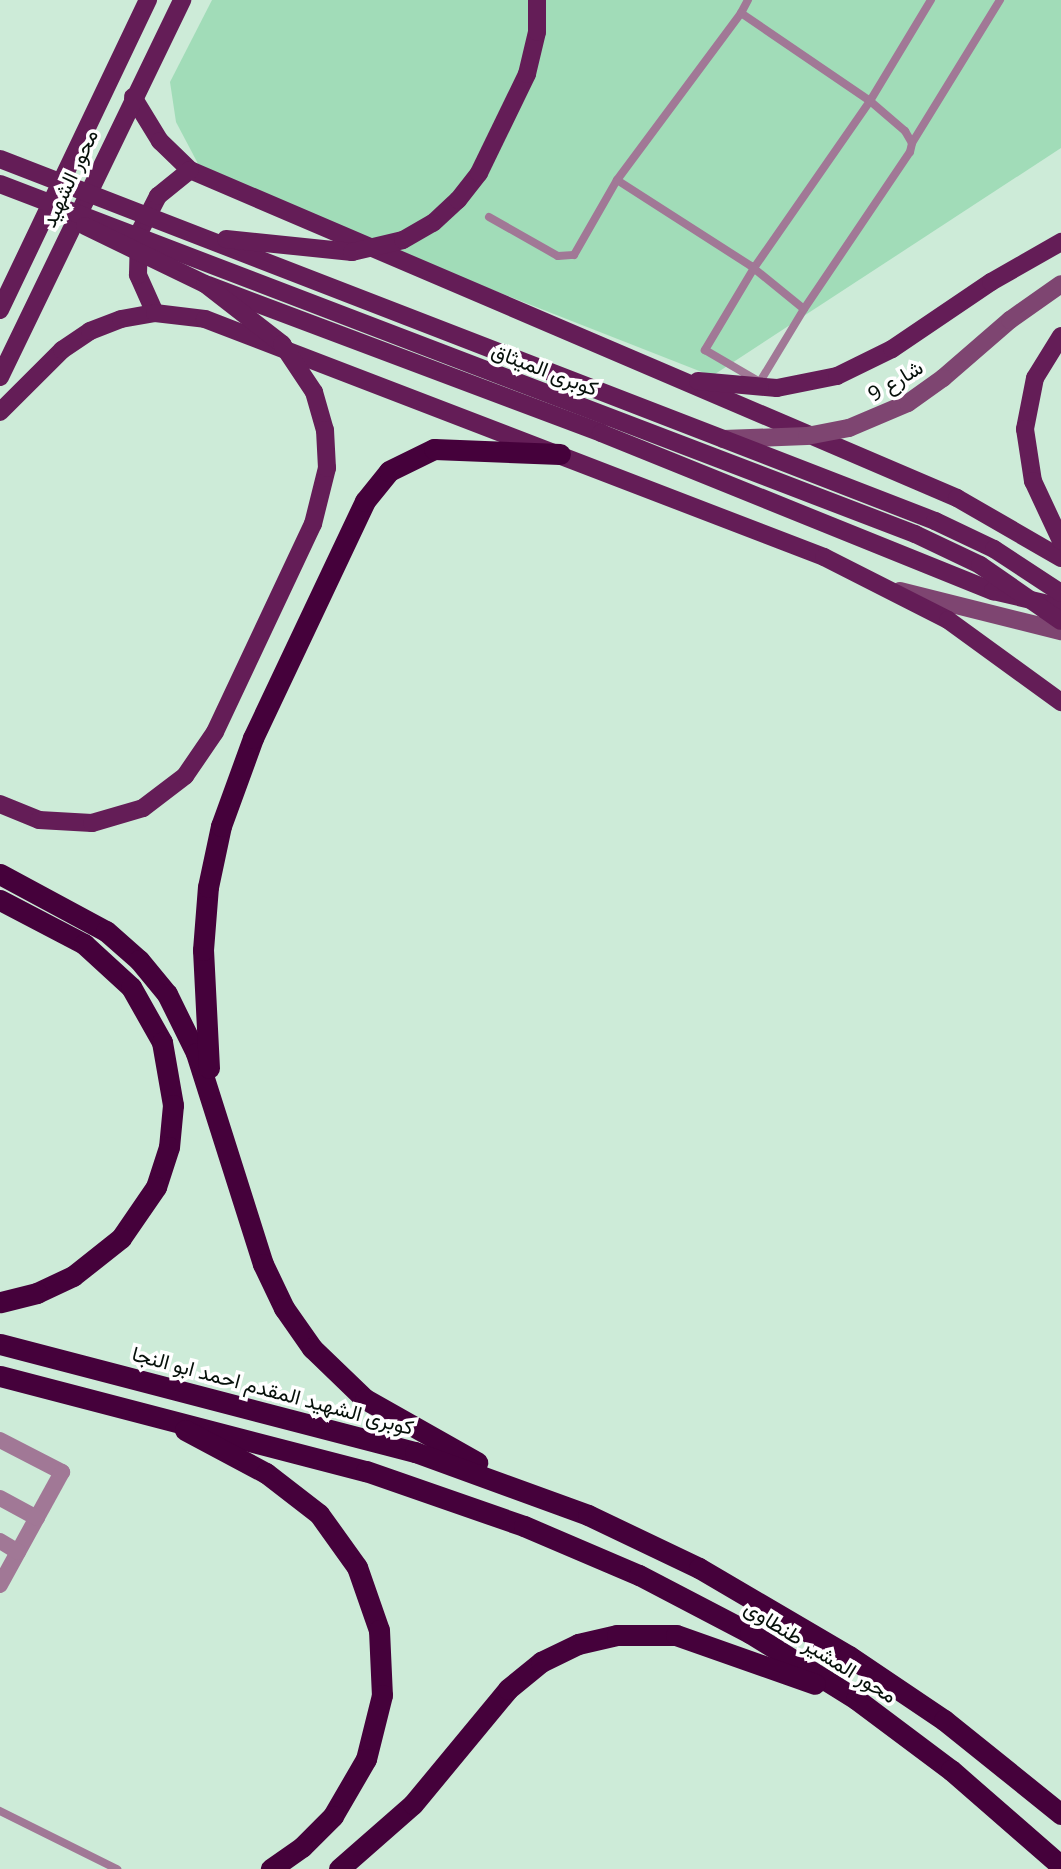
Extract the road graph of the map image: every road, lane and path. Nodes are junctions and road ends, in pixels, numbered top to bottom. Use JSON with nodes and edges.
{"nodes":[{"id":1,"x":148,"y":0,"type":"edge"},
{"id":2,"x":182,"y":0,"type":"edge"},
{"id":3,"x":189,"y":0,"type":"edge"},
{"id":4,"x":537,"y":0,"type":"edge"},
{"id":5,"x":748,"y":0,"type":"edge"},
{"id":6,"x":931,"y":0,"type":"edge"},
{"id":7,"x":1000,"y":0,"type":"edge"},
{"id":8,"x":741,"y":13,"type":"junction"},
{"id":9,"x":172,"y":20,"type":"junction"},
{"id":10,"x":133,"y":97,"type":"junction"},
{"id":11,"x":870,"y":101,"type":"junction"},
{"id":12,"x":912,"y":143,"type":"junction"},
{"id":13,"x":0,"y":159,"type":"edge"},
{"id":14,"x":190,"y":170,"type":"junction"},
{"id":15,"x":617,"y":180,"type":"junction"},
{"id":16,"x":0,"y":184,"type":"edge"},
{"id":17,"x":40,"y":199,"type":"junction"},
{"id":18,"x":489,"y":217,"type":"dead end"},
{"id":19,"x":200,"y":236,"type":"junction"},
{"id":20,"x":1061,"y":242,"type":"edge"},
{"id":21,"x":754,"y":268,"type":"junction"},
{"id":22,"x":205,"y":284,"type":"junction"},
{"id":23,"x":1061,"y":284,"type":"edge"},
{"id":24,"x":804,"y":309,"type":"junction"},
{"id":25,"x":0,"y":310,"type":"edge"},
{"id":26,"x":155,"y":313,"type":"junction"},
{"id":27,"x":1061,"y":336,"type":"edge"},
{"id":28,"x":0,"y":377,"type":"edge"},
{"id":29,"x":678,"y":379,"type":"junction"},
{"id":30,"x":758,"y":385,"type":"junction"},
{"id":31,"x":0,"y":412,"type":"edge"},
{"id":32,"x":721,"y":439,"type":"junction"},
{"id":33,"x":559,"y":454,"type":"junction"},
{"id":34,"x":1061,"y":541,"type":"edge"},
{"id":35,"x":1061,"y":558,"type":"edge"},
{"id":36,"x":884,"y":586,"type":"junction"},
{"id":37,"x":1061,"y":593,"type":"edge"},
{"id":38,"x":1061,"y":607,"type":"edge"},
{"id":39,"x":1061,"y":621,"type":"edge"},
{"id":40,"x":1061,"y":631,"type":"edge"},
{"id":41,"x":1061,"y":702,"type":"edge"},
{"id":42,"x":0,"y":804,"type":"edge"},
{"id":43,"x":0,"y":874,"type":"edge"},
{"id":44,"x":0,"y":900,"type":"edge"},
{"id":45,"x":212,"y":1102,"type":"junction"},
{"id":46,"x":0,"y":1302,"type":"edge"},
{"id":47,"x":0,"y":1343,"type":"edge"},
{"id":48,"x":0,"y":1376,"type":"edge"},
{"id":49,"x":152,"y":1413,"type":"junction"},
{"id":50,"x":0,"y":1440,"type":"edge"},
{"id":51,"x":531,"y":1492,"type":"junction"},
{"id":52,"x":0,"y":1498,"type":"edge"},
{"id":53,"x":37,"y":1518,"type":"junction"},
{"id":54,"x":0,"y":1541,"type":"edge"},
{"id":55,"x":18,"y":1552,"type":"junction"},
{"id":56,"x":0,"y":1585,"type":"edge"},
{"id":57,"x":856,"y":1699,"type":"junction"},
{"id":58,"x":0,"y":1811,"type":"edge"},
{"id":59,"x":1061,"y":1814,"type":"edge"},
{"id":60,"x":1061,"y":1866,"type":"edge"},
{"id":61,"x":117,"y":1869,"type":"edge"},
{"id":62,"x":271,"y":1869,"type":"edge"},
{"id":63,"x":340,"y":1869,"type":"edge"}],
"edges":[{"from":1,"to":25,"type":"main road","name":"محور الشهيد"},
{"from":2,"to":9,"type":"main road","name":"محور الشهيد"},
{"from":3,"to":9,"type":"main road"},
{"from":4,"to":19,"type":"main road","bridge":true},
{"from":5,"to":8,"type":"lane"},
{"from":6,"to":11,"type":"lane"},
{"from":7,"to":12,"type":"lane"},
{"from":8,"to":11,"type":"lane"},
{"from":8,"to":15,"type":"lane"},
{"from":9,"to":10,"type":"main road","name":"محور الشهيد"},
{"from":10,"to":14,"type":"main road"},
{"from":10,"to":28,"type":"main road","name":"محور الشهيد"},
{"from":11,"to":12,"type":"lane"},
{"from":11,"to":21,"type":"lane"},
{"from":12,"to":24,"type":"lane"},
{"from":13,"to":19,"type":"main road","name":"كوبرى الميثاق","bridge":true},
{"from":14,"to":26,"type":"main road"},
{"from":14,"to":29,"type":"main road"},
{"from":15,"to":18,"type":"lane"},
{"from":15,"to":21,"type":"lane"},
{"from":16,"to":17,"type":"main road","name":"كوبرى الميثاق","bridge":true},
{"from":17,"to":22,"type":"main road","bridge":true},
{"from":17,"to":39,"type":"main road","name":"كوبرى الميثاق","bridge":true},
{"from":19,"to":32,"type":"main road","name":"كوبرى الميثاق","bridge":true},
{"from":20,"to":30,"type":"main road"},
{"from":21,"to":24,"type":"lane"},
{"from":21,"to":30,"type":"lane"},
{"from":22,"to":38,"type":"main road"},
{"from":22,"to":42,"type":"main road","bridge":true},
{"from":23,"to":32,"type":"main road","name":"شارع 9","bridge":true},
{"from":24,"to":30,"type":"lane"},
{"from":26,"to":31,"type":"main road"},
{"from":26,"to":33,"type":"main road"},
{"from":27,"to":34,"type":"main road"},
{"from":29,"to":30,"type":"main road"},
{"from":29,"to":35,"type":"main road"},
{"from":32,"to":37,"type":"main road","name":"كوبرى الميثاق","bridge":true},
{"from":33,"to":36,"type":"main road"},
{"from":33,"to":45,"type":"highway"},
{"from":36,"to":40,"type":"main road"},
{"from":36,"to":41,"type":"main road"},
{"from":43,"to":45,"type":"highway"},
{"from":44,"to":46,"type":"highway"},
{"from":45,"to":51,"type":"highway"},
{"from":47,"to":51,"type":"highway","name":"كوبرى الشهيد المقدم احمد ابو النجا"},
{"from":48,"to":49,"type":"highway"},
{"from":49,"to":57,"type":"highway","name":"محور المشير طنطاوى"},
{"from":49,"to":62,"type":"highway"},
{"from":50,"to":53,"type":"street"},
{"from":51,"to":59,"type":"highway","name":"محور المشير طنطاوى"},
{"from":52,"to":53,"type":"street"},
{"from":53,"to":55,"type":"street"},
{"from":54,"to":55,"type":"street"},
{"from":55,"to":56,"type":"street"},
{"from":57,"to":60,"type":"highway","name":"محور المشير طنطاوى"},
{"from":57,"to":63,"type":"highway"},
{"from":58,"to":61,"type":"lane"}]}
